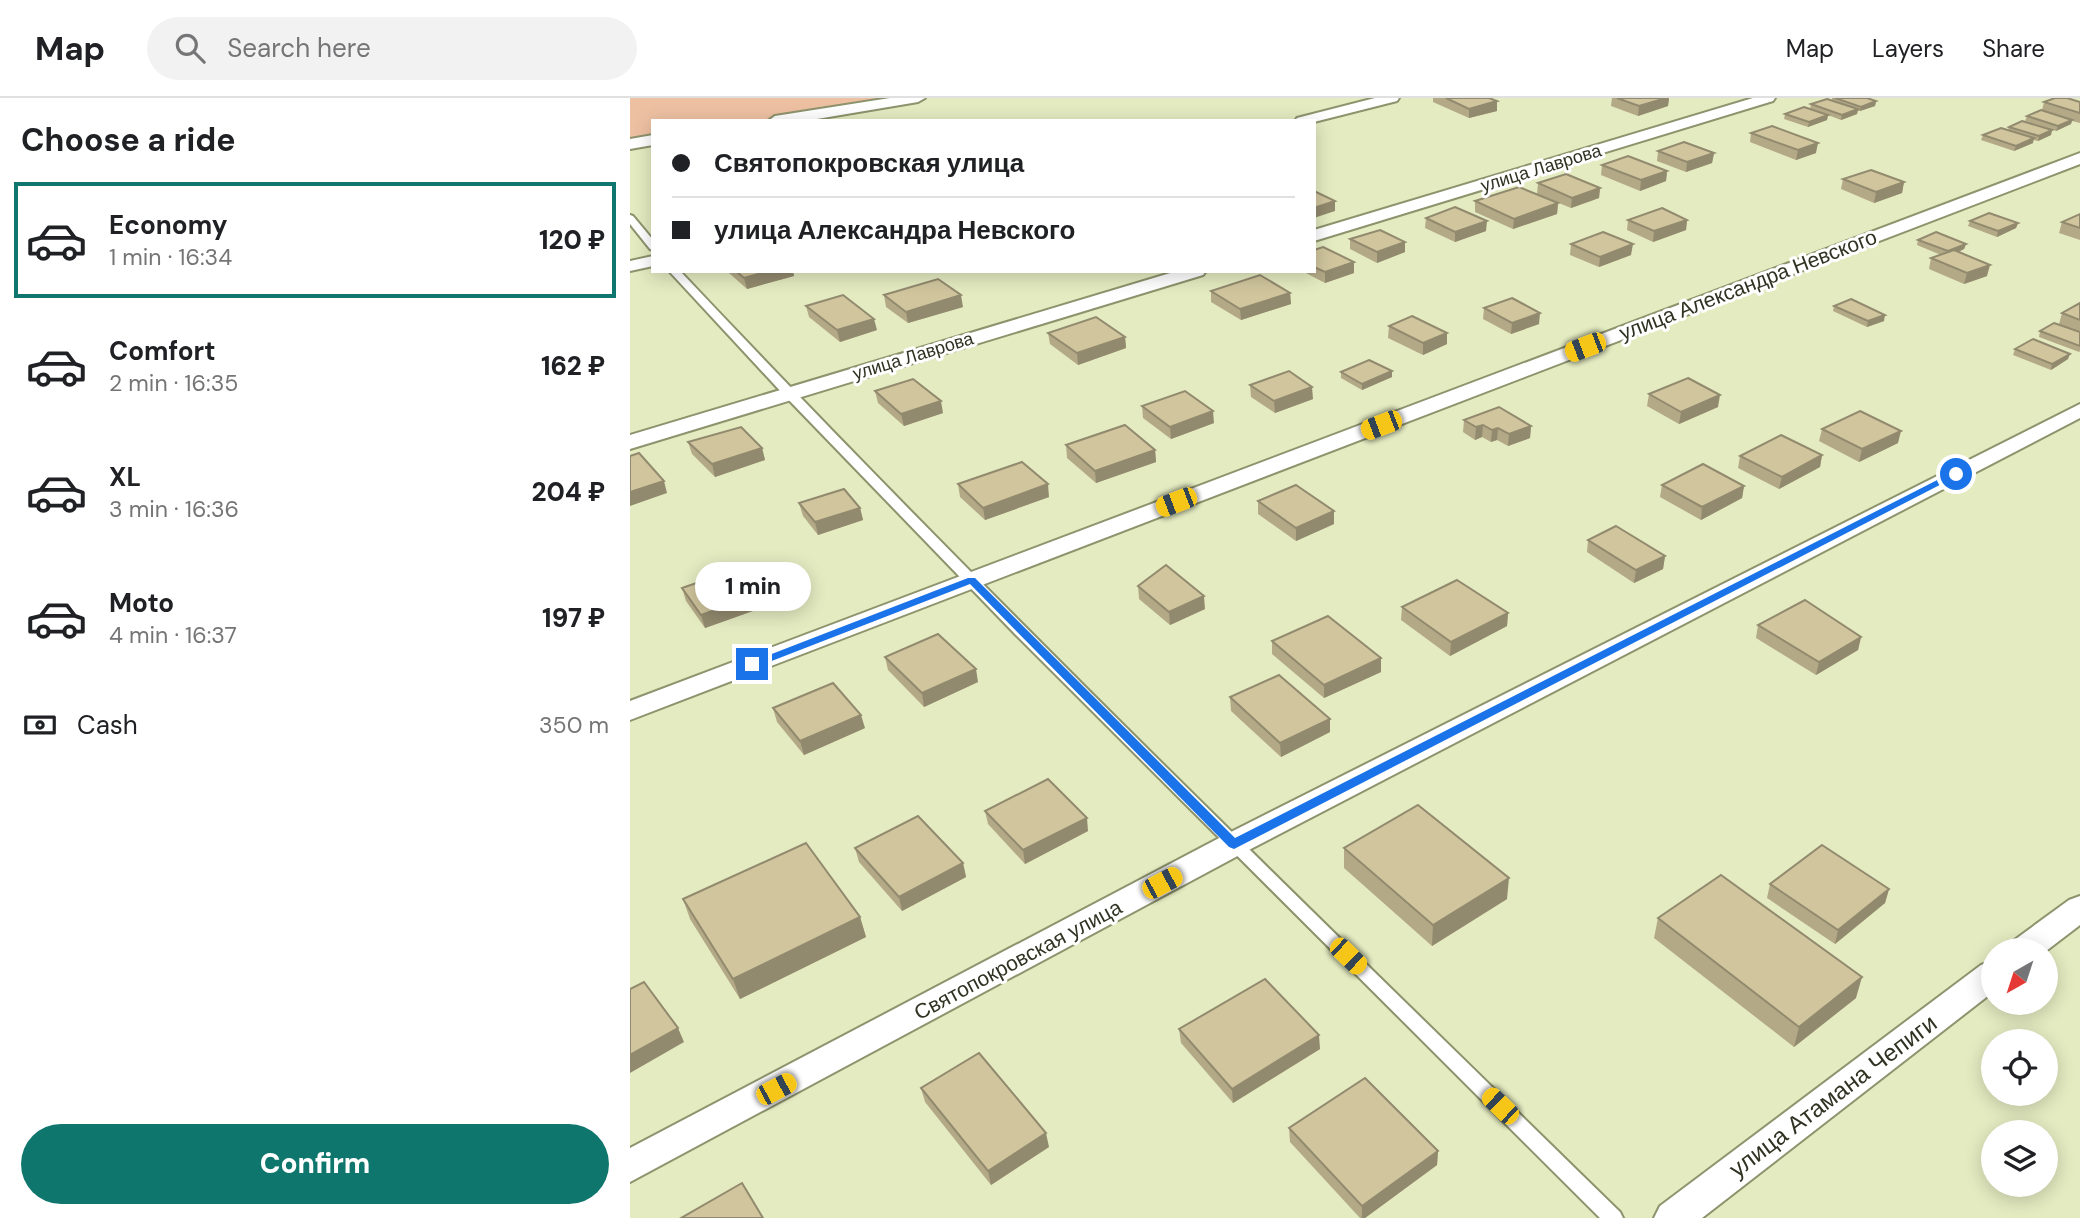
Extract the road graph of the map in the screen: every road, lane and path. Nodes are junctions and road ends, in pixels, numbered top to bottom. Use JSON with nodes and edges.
{"nodes":[{"id":1,"x":918,"y":98,"type":"edge"},
{"id":2,"x":1392,"y":98,"type":"edge"},
{"id":3,"x":1768,"y":98,"type":"edge"},
{"id":4,"x":787,"y":119,"type":"edge"},
{"id":5,"x":1310,"y":119,"type":"edge"},
{"id":6,"x":651,"y":140,"type":"edge"},
{"id":7,"x":630,"y":144,"type":"edge"},
{"id":8,"x":2080,"y":158,"type":"edge"},
{"id":9,"x":630,"y":218,"type":"edge"},
{"id":10,"x":1316,"y":235,"type":"edge"},
{"id":11,"x":651,"y":244,"type":"edge"},
{"id":12,"x":651,"y":262,"type":"edge"},
{"id":13,"x":630,"y":267,"type":"edge"},
{"id":14,"x":676,"y":273,"type":"edge"},
{"id":15,"x":1190,"y":273,"type":"edge"},
{"id":16,"x":787,"y":394,"type":"junction"},
{"id":17,"x":2080,"y":410,"type":"edge"},
{"id":18,"x":630,"y":442,"type":"edge"},
{"id":19,"x":972,"y":580,"type":"junction"},
{"id":20,"x":630,"y":711,"type":"edge"},
{"id":21,"x":1234,"y":844,"type":"junction"},
{"id":22,"x":2080,"y":908,"type":"edge"},
{"id":23,"x":2040,"y":938,"type":"edge"},
{"id":24,"x":1981,"y":983,"type":"edge"},
{"id":25,"x":630,"y":1166,"type":"edge"},
{"id":26,"x":1614,"y":1218,"type":"edge"},
{"id":27,"x":1673,"y":1218,"type":"edge"}],
"edges":[{"from":1,"to":4,"type":"street"},
{"from":2,"to":5,"type":"street"},
{"from":3,"to":10,"type":"street","name":"улица Лаврова"},
{"from":6,"to":7,"type":"street"},
{"from":8,"to":19,"type":"street","name":"улица Александра Невского"},
{"from":9,"to":11,"type":"lane"},
{"from":12,"to":13,"type":"street"},
{"from":14,"to":16,"type":"lane"},
{"from":15,"to":16,"type":"street","name":"улица Лаврова"},
{"from":16,"to":18,"type":"street","name":"улица Лаврова"},
{"from":16,"to":19,"type":"lane"},
{"from":17,"to":21,"type":"street","name":"Святопокровская улица"},
{"from":19,"to":20,"type":"street","name":"улица Александра Невского"},
{"from":19,"to":21,"type":"lane"},
{"from":21,"to":25,"type":"street","name":"Святопокровская улица"},
{"from":21,"to":26,"type":"lane"},
{"from":22,"to":23,"type":"street"},
{"from":24,"to":27,"type":"street","name":"улица Атамана Чепиги"}]}
